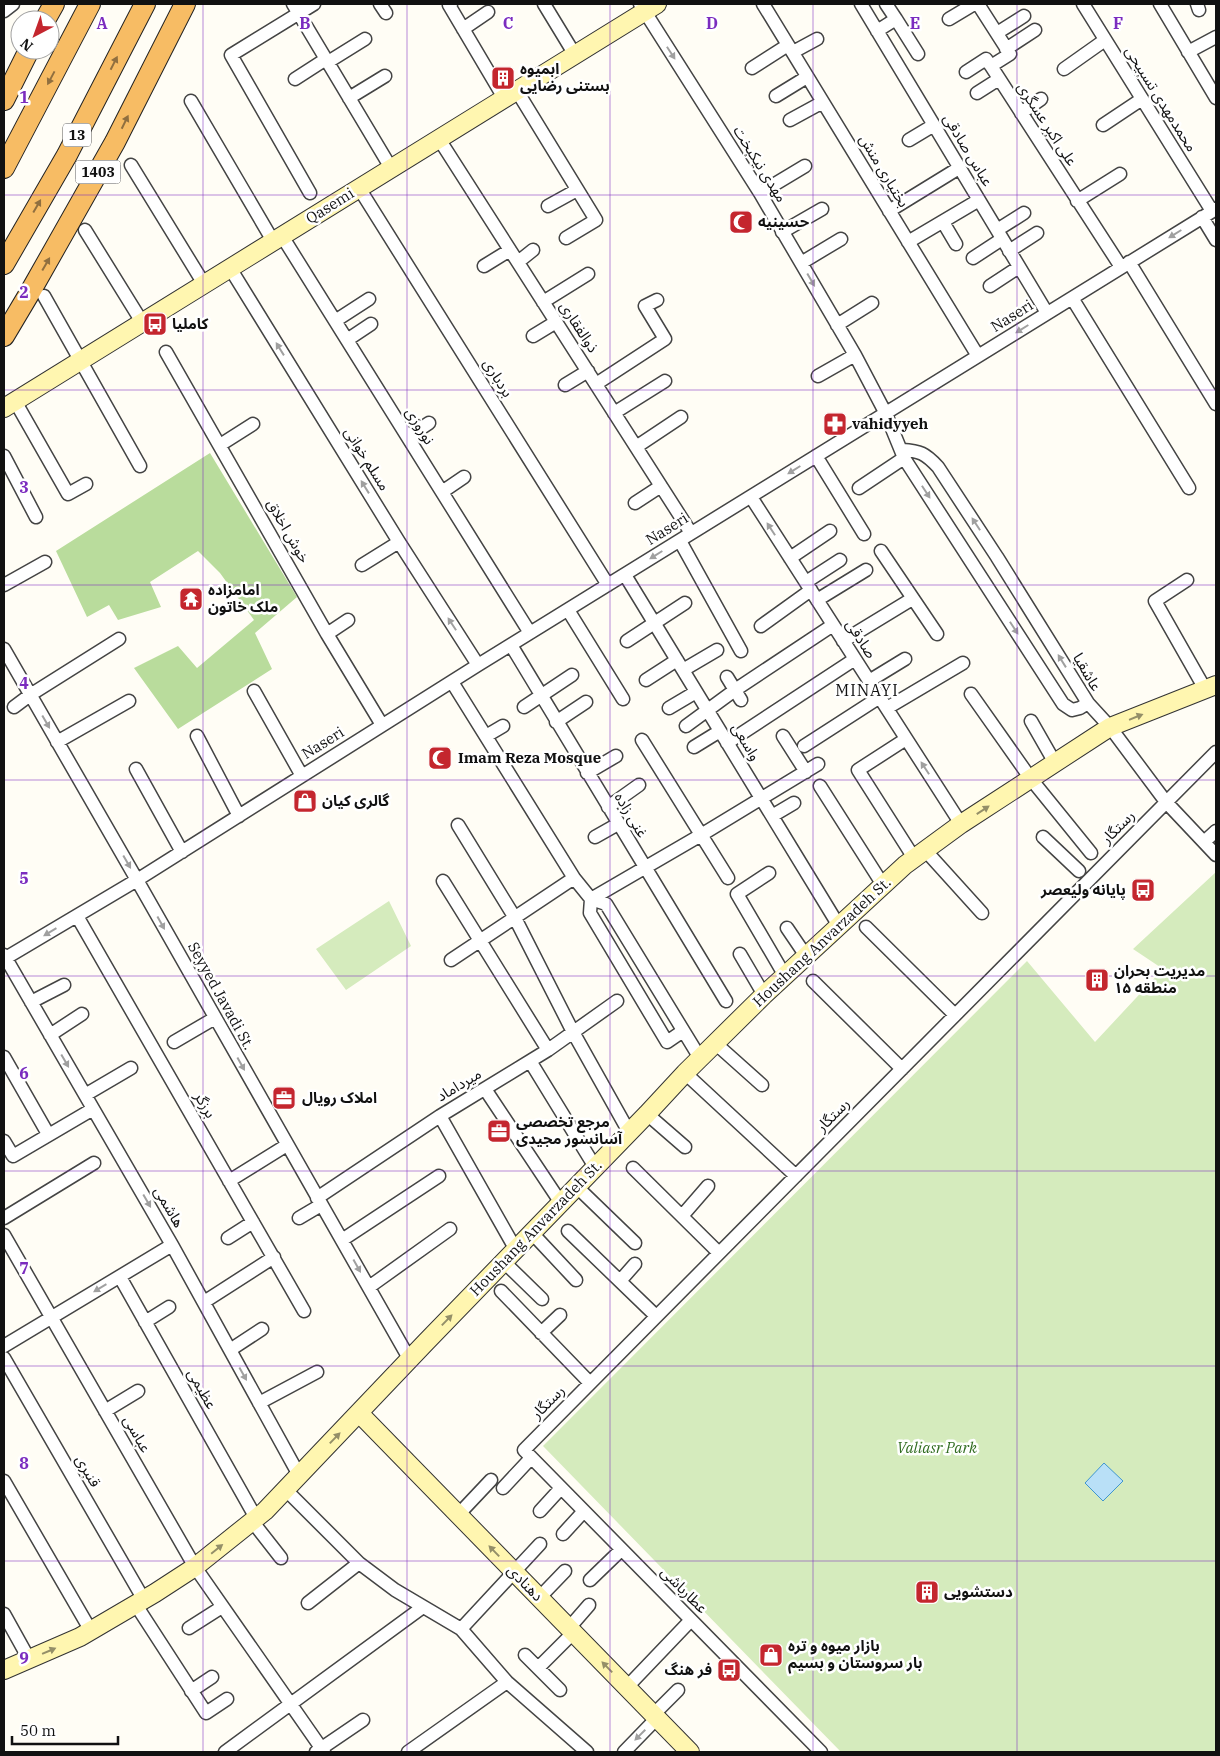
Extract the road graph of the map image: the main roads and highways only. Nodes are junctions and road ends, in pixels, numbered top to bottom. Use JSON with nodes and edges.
{"nodes":[{"id":1,"x":90,"y":4,"type":"edge"},
{"id":2,"x":145,"y":4,"type":"edge"},
{"id":3,"x":184,"y":4,"type":"edge"},
{"id":4,"x":647,"y":6,"type":"edge"},
{"id":5,"x":24,"y":60,"type":"edge"},
{"id":6,"x":4,"y":100,"type":"edge"},
{"id":7,"x":4,"y":168,"type":"edge"},
{"id":8,"x":4,"y":264,"type":"edge"},
{"id":9,"x":4,"y":336,"type":"edge"},
{"id":10,"x":8,"y":404,"type":"edge"},
{"id":11,"x":1210,"y":687,"type":"edge"},
{"id":12,"x":359,"y":1413,"type":"junction"},
{"id":13,"x":4,"y":1670,"type":"edge"},
{"id":14,"x":690,"y":1752,"type":"edge"}],
"edges":[{"from":1,"to":7,"type":"highway","one_way":true},
{"from":8,"to":2,"type":"highway","number":"13","one_way":true},
{"from":9,"to":3,"type":"highway","number":"1403","one_way":true},
{"from":4,"to":10,"type":"main road","name":"Qasemi"},
{"from":5,"to":6,"type":"highway"},
{"from":12,"to":11,"type":"main road","name":"Houshang Anvarzadeh St.","one_way":true},
{"from":13,"to":12,"type":"main road","name":"Houshang Anvarzadeh St.","one_way":true},
{"from":14,"to":12,"type":"main road","name":"دهنادی","one_way":true}]}
